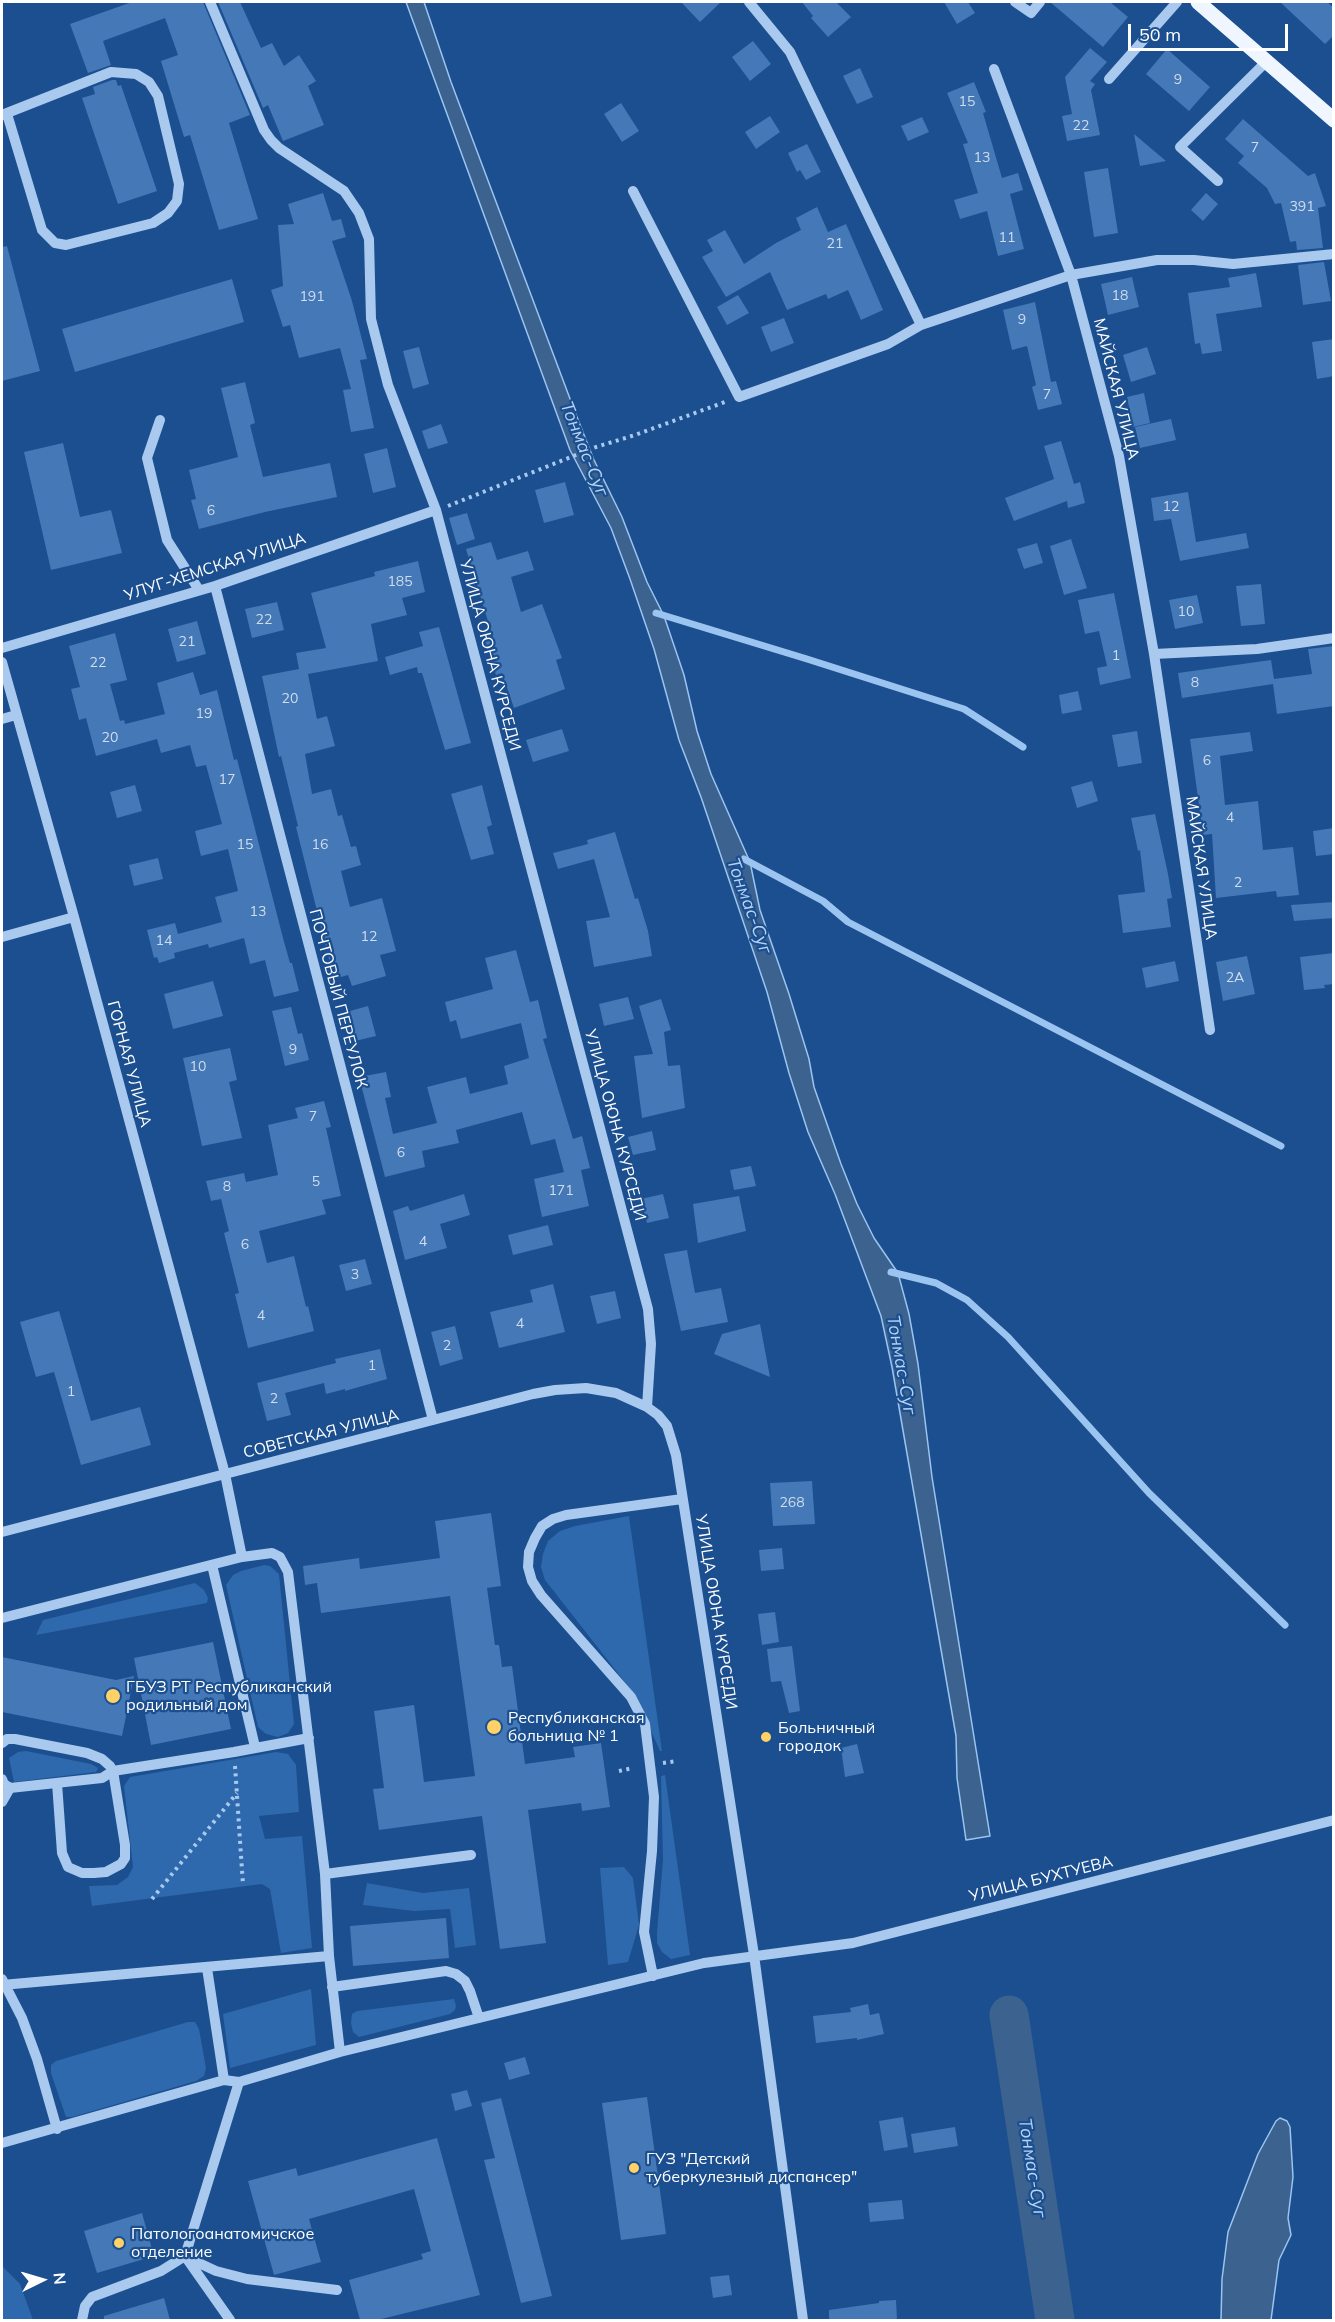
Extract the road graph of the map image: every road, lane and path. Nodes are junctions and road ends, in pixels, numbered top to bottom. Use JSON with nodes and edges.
{"nodes":[{"id":1,"x":210,"y":2,"type":"edge"},
{"id":2,"x":749,"y":2,"type":"edge"},
{"id":3,"x":1015,"y":2,"type":"edge"},
{"id":4,"x":1040,"y":2,"type":"edge"},
{"id":5,"x":1177,"y":2,"type":"edge"},
{"id":6,"x":1198,"y":2,"type":"edge"},
{"id":7,"x":1267,"y":61,"type":"junction"},
{"id":8,"x":994,"y":69,"type":"dead end"},
{"id":9,"x":1108,"y":79,"type":"dead end"},
{"id":10,"x":4,"y":114,"type":"edge"},
{"id":11,"x":1334,"y":120,"type":"edge"},
{"id":12,"x":1218,"y":181,"type":"dead end"},
{"id":13,"x":633,"y":190,"type":"dead end"},
{"id":14,"x":1334,"y":254,"type":"edge"},
{"id":15,"x":1071,"y":275,"type":"junction"},
{"id":16,"x":921,"y":325,"type":"junction"},
{"id":17,"x":739,"y":397,"type":"junction"},
{"id":18,"x":160,"y":420,"type":"dead end"},
{"id":19,"x":465,"y":499,"type":"dead end"},
{"id":20,"x":436,"y":510,"type":"junction"},
{"id":21,"x":215,"y":586,"type":"junction"},
{"id":22,"x":199,"y":590,"type":"junction"},
{"id":23,"x":1334,"y":638,"type":"edge"},
{"id":24,"x":2,"y":648,"type":"edge"},
{"id":25,"x":1154,"y":654,"type":"junction"},
{"id":26,"x":2,"y":662,"type":"edge"},
{"id":27,"x":16,"y":715,"type":"junction"},
{"id":28,"x":2,"y":719,"type":"edge"},
{"id":29,"x":74,"y":917,"type":"junction"},
{"id":30,"x":2,"y":937,"type":"edge"},
{"id":31,"x":1210,"y":1030,"type":"dead end"},
{"id":32,"x":647,"y":1407,"type":"junction"},
{"id":33,"x":433,"y":1420,"type":"junction"},
{"id":34,"x":225,"y":1474,"type":"junction"},
{"id":35,"x":682,"y":1499,"type":"junction"},
{"id":36,"x":2,"y":1532,"type":"edge"},
{"id":37,"x":242,"y":1557,"type":"junction"},
{"id":38,"x":212,"y":1565,"type":"junction"},
{"id":39,"x":2,"y":1618,"type":"edge"},
{"id":40,"x":309,"y":1738,"type":"junction"},
{"id":41,"x":2,"y":1743,"type":"edge"},
{"id":42,"x":255,"y":1748,"type":"junction"},
{"id":43,"x":234,"y":1759,"type":"dead end"},
{"id":44,"x":677,"y":1761,"type":"dead end"},
{"id":45,"x":661,"y":1763,"type":"dead end"},
{"id":46,"x":633,"y":1768,"type":"dead end"},
{"id":47,"x":113,"y":1771,"type":"junction"},
{"id":48,"x":619,"y":1771,"type":"dead end"},
{"id":49,"x":2,"y":1779,"type":"edge"},
{"id":50,"x":57,"y":1783,"type":"junction"},
{"id":51,"x":10,"y":1788,"type":"junction"},
{"id":52,"x":237,"y":1793,"type":"junction"},
{"id":53,"x":2,"y":1802,"type":"edge"},
{"id":54,"x":1334,"y":1820,"type":"edge"},
{"id":55,"x":471,"y":1855,"type":"dead end"},
{"id":56,"x":325,"y":1874,"type":"junction"},
{"id":57,"x":243,"y":1885,"type":"dead end"},
{"id":58,"x":152,"y":1899,"type":"dead end"},
{"id":59,"x":754,"y":1955,"type":"junction"},
{"id":60,"x":328,"y":1956,"type":"junction"},
{"id":61,"x":207,"y":1968,"type":"junction"},
{"id":62,"x":653,"y":1976,"type":"junction"},
{"id":63,"x":3,"y":1983,"type":"edge"},
{"id":64,"x":332,"y":1987,"type":"junction"},
{"id":65,"x":479,"y":2018,"type":"junction"},
{"id":66,"x":340,"y":2052,"type":"junction"},
{"id":67,"x":224,"y":2080,"type":"junction"},
{"id":68,"x":239,"y":2082,"type":"junction"},
{"id":69,"x":57,"y":2128,"type":"junction"},
{"id":70,"x":2,"y":2143,"type":"edge"},
{"id":71,"x":185,"y":2256,"type":"junction"},
{"id":72,"x":337,"y":2290,"type":"dead end"},
{"id":73,"x":82,"y":2320,"type":"edge"},
{"id":74,"x":230,"y":2320,"type":"edge"},
{"id":75,"x":803,"y":2320,"type":"edge"}],
"edges":[{"from":1,"to":20,"type":"street","name":"УЛИЦА ОЮНА КУРСЕДИ"},
{"from":2,"to":16,"type":"street"},
{"from":3,"to":4,"type":"street"},
{"from":5,"to":9,"type":"street"},
{"from":6,"to":7,"type":"main road"},
{"from":7,"to":11,"type":"main road"},
{"from":7,"to":12,"type":"street"},
{"from":8,"to":15,"type":"street","name":"МАЙСКАЯ УЛИЦА"},
{"from":10,"to":10,"type":"street"},
{"from":13,"to":17,"type":"street"},
{"from":14,"to":15,"type":"street"},
{"from":15,"to":16,"type":"street"},
{"from":15,"to":25,"type":"street","name":"МАЙСКАЯ УЛИЦА"},
{"from":16,"to":17,"type":"street"},
{"from":17,"to":19,"type":"path"},
{"from":18,"to":22,"type":"street"},
{"from":20,"to":21,"type":"street","name":"УЛУГ-ХЕМСКАЯ УЛИЦА"},
{"from":20,"to":32,"type":"street","name":"УЛИЦА ОЮНА КУРСЕДИ"},
{"from":21,"to":22,"type":"street","name":"УЛУГ-ХЕМСКАЯ УЛИЦА"},
{"from":21,"to":33,"type":"street","name":"ПОЧТОВЫЙ ПЕРЕУЛОК"},
{"from":22,"to":24,"type":"street","name":"УЛУГ-ХЕМСКАЯ УЛИЦА"},
{"from":23,"to":25,"type":"street"},
{"from":25,"to":31,"type":"street","name":"МАЙСКАЯ УЛИЦА"},
{"from":26,"to":27,"type":"street","name":"ГОРНАЯ УЛИЦА"},
{"from":27,"to":28,"type":"street"},
{"from":27,"to":29,"type":"street","name":"ГОРНАЯ УЛИЦА"},
{"from":29,"to":30,"type":"street"},
{"from":29,"to":34,"type":"street","name":"ГОРНАЯ УЛИЦА"},
{"from":32,"to":33,"type":"street","name":"СОВЕТСКАЯ УЛИЦА"},
{"from":32,"to":35,"type":"street","name":"УЛИЦА ОЮНА КУРСЕДИ"},
{"from":33,"to":34,"type":"street","name":"СОВЕТСКАЯ УЛИЦА"},
{"from":34,"to":36,"type":"street","name":"СОВЕТСКАЯ УЛИЦА"},
{"from":34,"to":37,"type":"street","name":"ГОРНАЯ УЛИЦА"},
{"from":35,"to":59,"type":"street","name":"УЛИЦА ОЮНА КУРСЕДИ"},
{"from":35,"to":62,"type":"street"},
{"from":37,"to":38,"type":"street"},
{"from":37,"to":40,"type":"street"},
{"from":38,"to":39,"type":"street"},
{"from":38,"to":42,"type":"street"},
{"from":40,"to":42,"type":"street"},
{"from":40,"to":56,"type":"street"},
{"from":41,"to":47,"type":"street"},
{"from":42,"to":47,"type":"street"},
{"from":43,"to":52,"type":"path"},
{"from":44,"to":45,"type":"path"},
{"from":46,"to":48,"type":"path"},
{"from":47,"to":50,"type":"street"},
{"from":47,"to":50,"type":"street"},
{"from":49,"to":51,"type":"street"},
{"from":50,"to":51,"type":"street"},
{"from":51,"to":53,"type":"street"},
{"from":52,"to":57,"type":"path"},
{"from":52,"to":58,"type":"path"},
{"from":54,"to":59,"type":"street","name":"УЛИЦА БУХТУЕВА"},
{"from":55,"to":56,"type":"street"},
{"from":56,"to":60,"type":"street"},
{"from":59,"to":62,"type":"street","name":"УЛИЦА БУХТУЕВА"},
{"from":59,"to":75,"type":"street","name":"УЛИЦА ОЮНА КУРСЕДИ"},
{"from":60,"to":61,"type":"street"},
{"from":60,"to":64,"type":"street"},
{"from":61,"to":63,"type":"street"},
{"from":61,"to":67,"type":"street"},
{"from":62,"to":65,"type":"street","name":"УЛИЦА БУХТУЕВА"},
{"from":63,"to":69,"type":"street"},
{"from":64,"to":65,"type":"street"},
{"from":64,"to":66,"type":"street"},
{"from":65,"to":66,"type":"street","name":"УЛИЦА БУХТУЕВА"},
{"from":66,"to":68,"type":"street","name":"УЛИЦА БУХТУЕВА"},
{"from":67,"to":68,"type":"street"},
{"from":67,"to":69,"type":"street"},
{"from":68,"to":71,"type":"street"},
{"from":69,"to":70,"type":"street"},
{"from":71,"to":72,"type":"street"},
{"from":71,"to":73,"type":"street"},
{"from":71,"to":74,"type":"street"}]}
